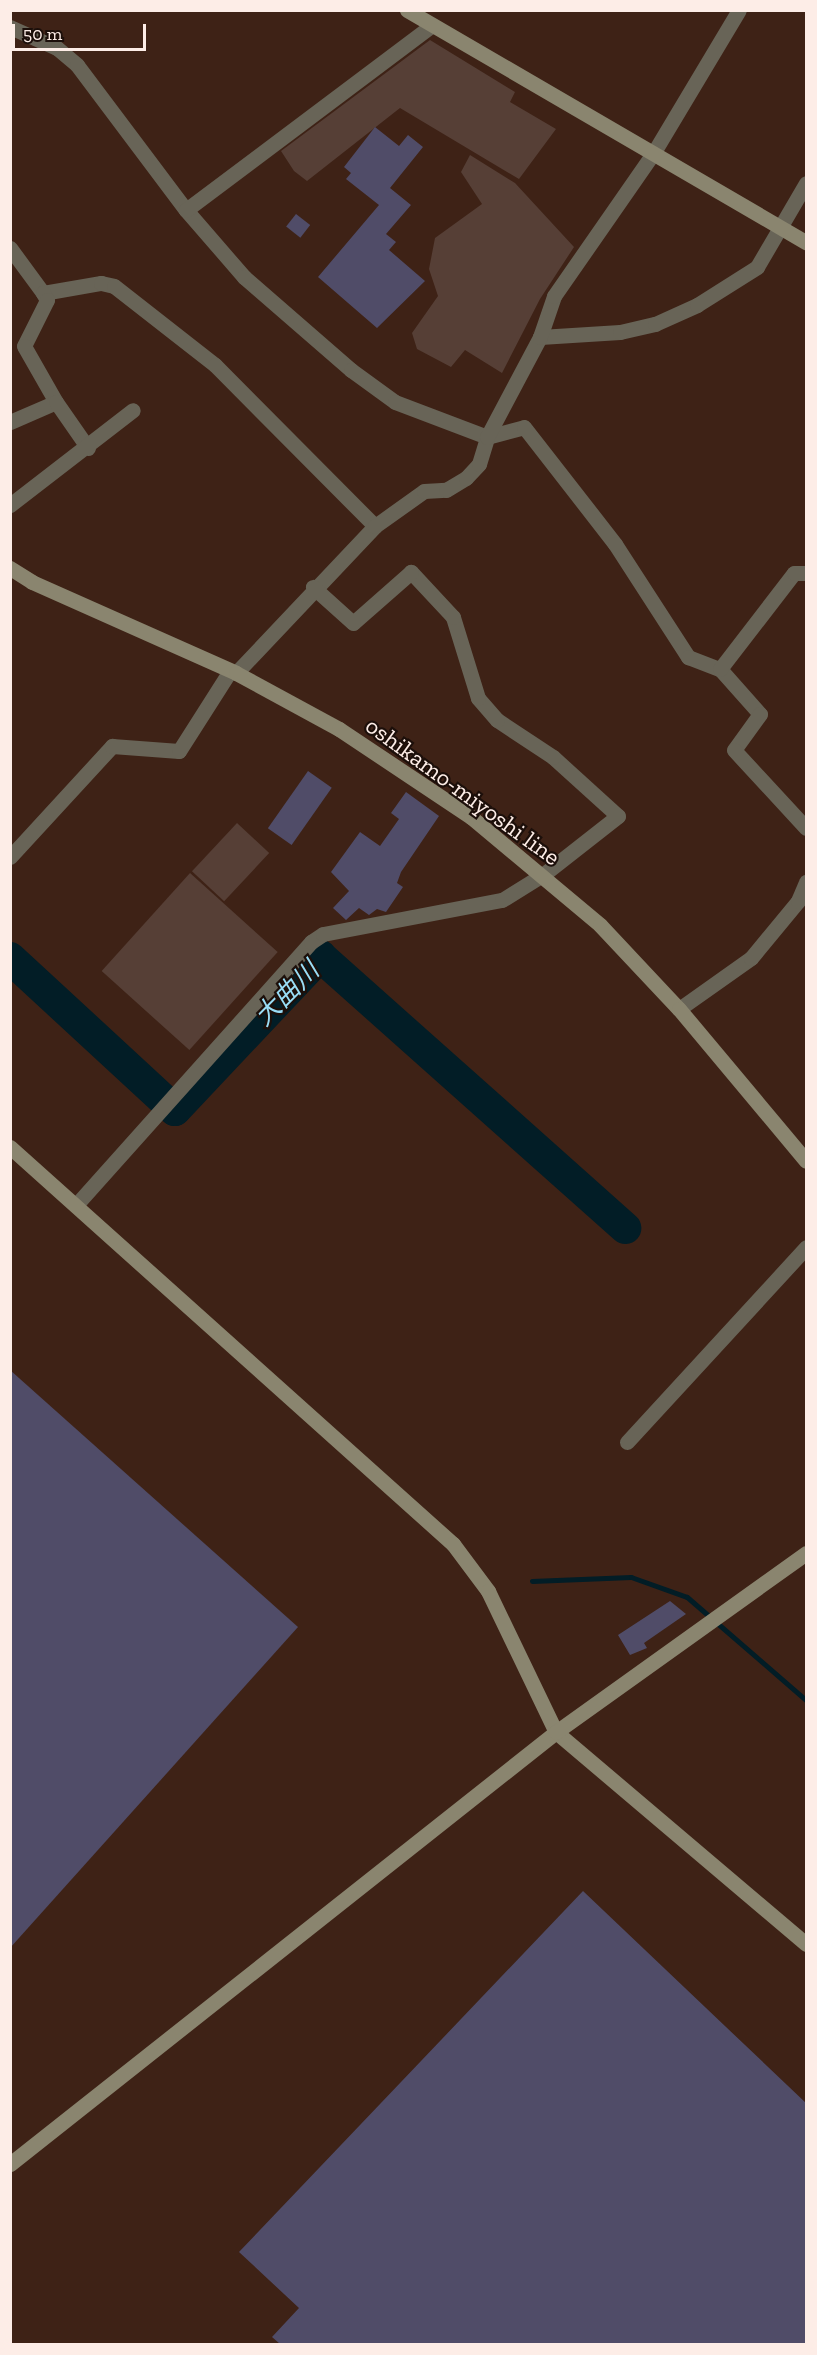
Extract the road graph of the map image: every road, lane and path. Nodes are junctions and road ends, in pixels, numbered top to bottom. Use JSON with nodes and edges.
{"nodes":[{"id":1,"x":406,"y":10,"type":"edge"},
{"id":2,"x":739,"y":10,"type":"edge"},
{"id":3,"x":432,"y":25,"type":"junction"},
{"id":4,"x":10,"y":27,"type":"edge"},
{"id":5,"x":654,"y":152,"type":"junction"},
{"id":6,"x":807,"y":183,"type":"edge"},
{"id":7,"x":186,"y":210,"type":"junction"},
{"id":8,"x":781,"y":227,"type":"junction"},
{"id":9,"x":807,"y":242,"type":"edge"},
{"id":10,"x":10,"y":248,"type":"edge"},
{"id":11,"x":43,"y":293,"type":"junction"},
{"id":12,"x":540,"y":337,"type":"junction"},
{"id":13,"x":56,"y":402,"type":"junction"},
{"id":14,"x":133,"y":410,"type":"dead end"},
{"id":15,"x":10,"y":422,"type":"edge"},
{"id":16,"x":487,"y":437,"type":"junction"},
{"id":17,"x":88,"y":448,"type":"junction"},
{"id":18,"x":10,"y":505,"type":"edge"},
{"id":19,"x":375,"y":526,"type":"junction"},
{"id":20,"x":10,"y":568,"type":"edge"},
{"id":21,"x":807,"y":573,"type":"edge"},
{"id":22,"x":313,"y":588,"type":"junction"},
{"id":23,"x":720,"y":669,"type":"junction"},
{"id":24,"x":233,"y":672,"type":"junction"},
{"id":25,"x":807,"y":828,"type":"edge"},
{"id":26,"x":10,"y":857,"type":"edge"},
{"id":27,"x":544,"y":874,"type":"junction"},
{"id":28,"x":807,"y":882,"type":"edge"},
{"id":29,"x":679,"y":1009,"type":"junction"},
{"id":30,"x":10,"y":1147,"type":"edge"},
{"id":31,"x":807,"y":1161,"type":"edge"},
{"id":32,"x":76,"y":1205,"type":"junction"},
{"id":33,"x":807,"y":1247,"type":"edge"},
{"id":34,"x":627,"y":1442,"type":"dead end"},
{"id":35,"x":807,"y":1553,"type":"edge"},
{"id":36,"x":556,"y":1732,"type":"junction"},
{"id":37,"x":807,"y":1944,"type":"edge"},
{"id":38,"x":10,"y":2164,"type":"edge"}],
"edges":[{"from":1,"to":3,"type":"street"},
{"from":2,"to":5,"type":"street"},
{"from":3,"to":5,"type":"street"},
{"from":3,"to":7,"type":"street"},
{"from":4,"to":7,"type":"street"},
{"from":5,"to":8,"type":"street"},
{"from":5,"to":12,"type":"street"},
{"from":6,"to":8,"type":"street"},
{"from":7,"to":16,"type":"street"},
{"from":8,"to":9,"type":"street"},
{"from":8,"to":12,"type":"street"},
{"from":10,"to":11,"type":"street"},
{"from":11,"to":13,"type":"street"},
{"from":11,"to":19,"type":"street"},
{"from":12,"to":16,"type":"street"},
{"from":13,"to":15,"type":"street"},
{"from":13,"to":17,"type":"street"},
{"from":14,"to":17,"type":"street"},
{"from":16,"to":19,"type":"street"},
{"from":16,"to":23,"type":"street"},
{"from":17,"to":18,"type":"street"},
{"from":19,"to":22,"type":"street"},
{"from":20,"to":24,"type":"street","name":"oshikamo-miyoshi line"},
{"from":21,"to":23,"type":"street"},
{"from":22,"to":24,"type":"street"},
{"from":22,"to":27,"type":"street"},
{"from":23,"to":25,"type":"street"},
{"from":24,"to":26,"type":"street"},
{"from":24,"to":27,"type":"street","name":"oshikamo-miyoshi line"},
{"from":27,"to":29,"type":"street","name":"oshikamo-miyoshi line"},
{"from":27,"to":32,"type":"street"},
{"from":28,"to":29,"type":"street"},
{"from":29,"to":31,"type":"street","name":"oshikamo-miyoshi line"},
{"from":30,"to":32,"type":"street"},
{"from":32,"to":36,"type":"street"},
{"from":33,"to":34,"type":"street"},
{"from":35,"to":36,"type":"street"},
{"from":36,"to":37,"type":"street"},
{"from":36,"to":38,"type":"street"}]}
